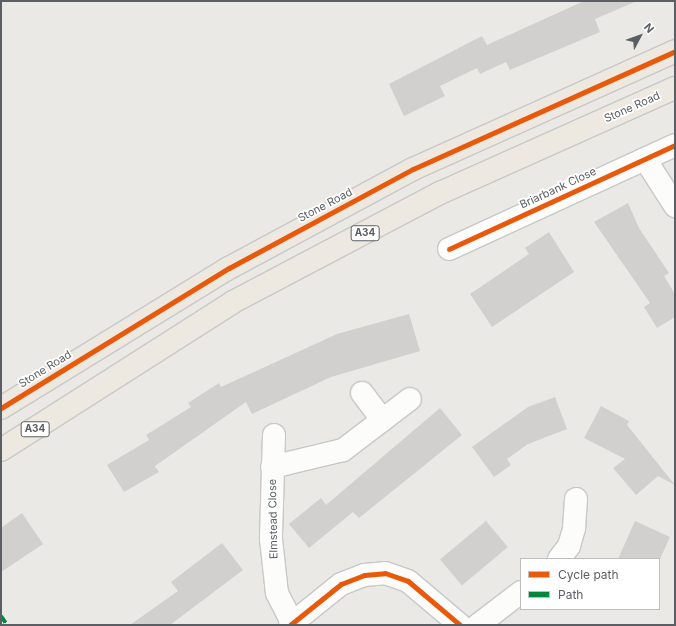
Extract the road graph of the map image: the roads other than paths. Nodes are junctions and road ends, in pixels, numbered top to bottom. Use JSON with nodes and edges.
{"nodes":[{"id":1,"x":675,"y":51,"type":"edge"},
{"id":2,"x":675,"y":88,"type":"edge"},
{"id":3,"x":675,"y":145,"type":"edge"},
{"id":4,"x":645,"y":159,"type":"junction"},
{"id":5,"x":675,"y":206,"type":"edge"},
{"id":6,"x":449,"y":248,"type":"dead end"},
{"id":7,"x":48,"y":379,"type":"junction"},
{"id":8,"x":362,"y":393,"type":"dead end"},
{"id":9,"x":410,"y":399,"type":"dead end"},
{"id":10,"x":69,"y":407,"type":"junction"},
{"id":11,"x":1,"y":408,"type":"edge"},
{"id":12,"x":382,"y":420,"type":"junction"},
{"id":13,"x":274,"y":435,"type":"dead end"},
{"id":14,"x":1,"y":450,"type":"edge"},
{"id":15,"x":272,"y":467,"type":"junction"},
{"id":16,"x":576,"y":499,"type":"dead end"},
{"id":17,"x":560,"y":558,"type":"edge"},
{"id":18,"x":520,"y":593,"type":"edge"},
{"id":19,"x":291,"y":624,"type":"edge"},
{"id":20,"x":460,"y":625,"type":"edge"},
{"id":21,"x":478,"y":625,"type":"edge"}],
"edges":[{"from":1,"to":7,"type":"highway","name":"Stone Road"},
{"from":2,"to":10,"type":"highway","name":"Stone Road","number":"A34"},
{"from":3,"to":4,"type":"street","name":"Briarbank Close"},
{"from":4,"to":5,"type":"street"},
{"from":4,"to":6,"type":"street","name":"Briarbank Close"},
{"from":7,"to":10,"type":"highway"},
{"from":7,"to":11,"type":"highway","name":"Stone Road"},
{"from":8,"to":12,"type":"street"},
{"from":9,"to":12,"type":"street"},
{"from":10,"to":14,"type":"highway","name":"Stone Road","number":"A34"},
{"from":12,"to":15,"type":"street"},
{"from":13,"to":15,"type":"street","name":"Elmstead Close"},
{"from":15,"to":19,"type":"street","name":"Elmstead Close"},
{"from":16,"to":17,"type":"street"},
{"from":18,"to":21,"type":"street"},
{"from":19,"to":20,"type":"street"}]}
